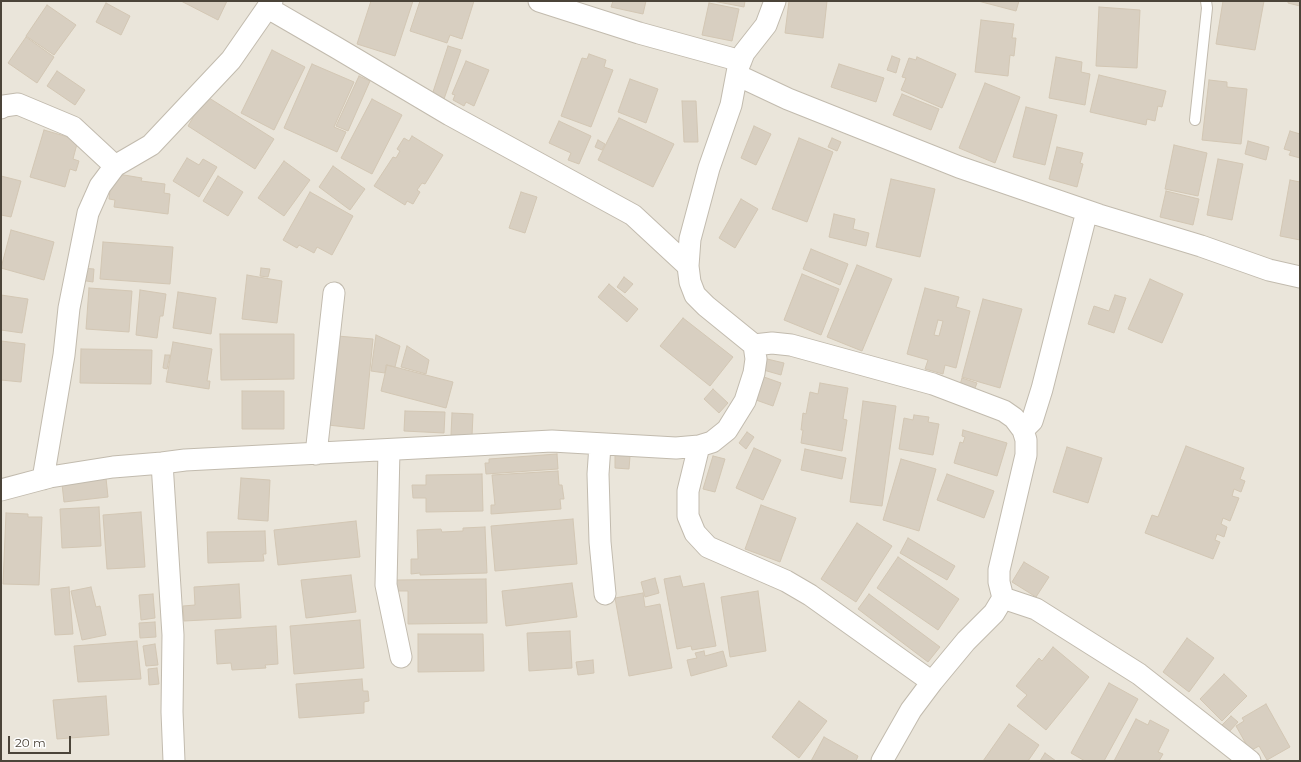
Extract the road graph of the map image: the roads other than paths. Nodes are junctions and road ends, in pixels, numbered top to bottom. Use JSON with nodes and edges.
{"nodes":[{"id":1,"x":775,"y":1,"type":"edge"},
{"id":2,"x":1206,"y":1,"type":"edge"},
{"id":3,"x":547,"y":2,"type":"edge"},
{"id":4,"x":270,"y":5,"type":"edge"},
{"id":5,"x":739,"y":68,"type":"junction"},
{"id":6,"x":1,"y":108,"type":"edge"},
{"id":7,"x":1195,"y":120,"type":"dead end"},
{"id":8,"x":115,"y":166,"type":"junction"},
{"id":9,"x":1087,"y":211,"type":"junction"},
{"id":10,"x":688,"y":266,"type":"junction"},
{"id":11,"x":1300,"y":277,"type":"edge"},
{"id":12,"x":334,"y":293,"type":"dead end"},
{"id":13,"x":754,"y":345,"type":"junction"},
{"id":14,"x":1023,"y":430,"type":"junction"},
{"id":15,"x":600,"y":445,"type":"junction"},
{"id":16,"x":699,"y":446,"type":"junction"},
{"id":17,"x":389,"y":450,"type":"junction"},
{"id":18,"x":316,"y":454,"type":"junction"},
{"id":19,"x":162,"y":463,"type":"junction"},
{"id":20,"x":43,"y":479,"type":"junction"},
{"id":21,"x":1,"y":490,"type":"edge"},
{"id":22,"x":605,"y":594,"type":"dead end"},
{"id":23,"x":1003,"y":598,"type":"junction"},
{"id":24,"x":401,"y":657,"type":"dead end"},
{"id":25,"x":932,"y":682,"type":"junction"},
{"id":26,"x":889,"y":758,"type":"edge"},
{"id":27,"x":174,"y":761,"type":"edge"},
{"id":28,"x":1250,"y":761,"type":"edge"}],
"edges":[{"from":1,"to":5,"type":"street"},
{"from":2,"to":7,"type":"lane"},
{"from":3,"to":5,"type":"street"},
{"from":4,"to":8,"type":"street"},
{"from":4,"to":10,"type":"street"},
{"from":5,"to":9,"type":"street"},
{"from":5,"to":10,"type":"street"},
{"from":6,"to":8,"type":"street"},
{"from":8,"to":20,"type":"street"},
{"from":9,"to":11,"type":"street"},
{"from":9,"to":14,"type":"street"},
{"from":10,"to":13,"type":"street"},
{"from":12,"to":18,"type":"street"},
{"from":13,"to":14,"type":"street"},
{"from":13,"to":16,"type":"street"},
{"from":14,"to":23,"type":"street"},
{"from":15,"to":16,"type":"street"},
{"from":15,"to":17,"type":"street"},
{"from":15,"to":22,"type":"street"},
{"from":16,"to":25,"type":"street"},
{"from":17,"to":18,"type":"street"},
{"from":17,"to":24,"type":"street"},
{"from":18,"to":19,"type":"street"},
{"from":19,"to":20,"type":"street"},
{"from":19,"to":27,"type":"street"},
{"from":20,"to":21,"type":"street"},
{"from":23,"to":25,"type":"street"},
{"from":23,"to":28,"type":"street"},
{"from":25,"to":26,"type":"street"}]}
